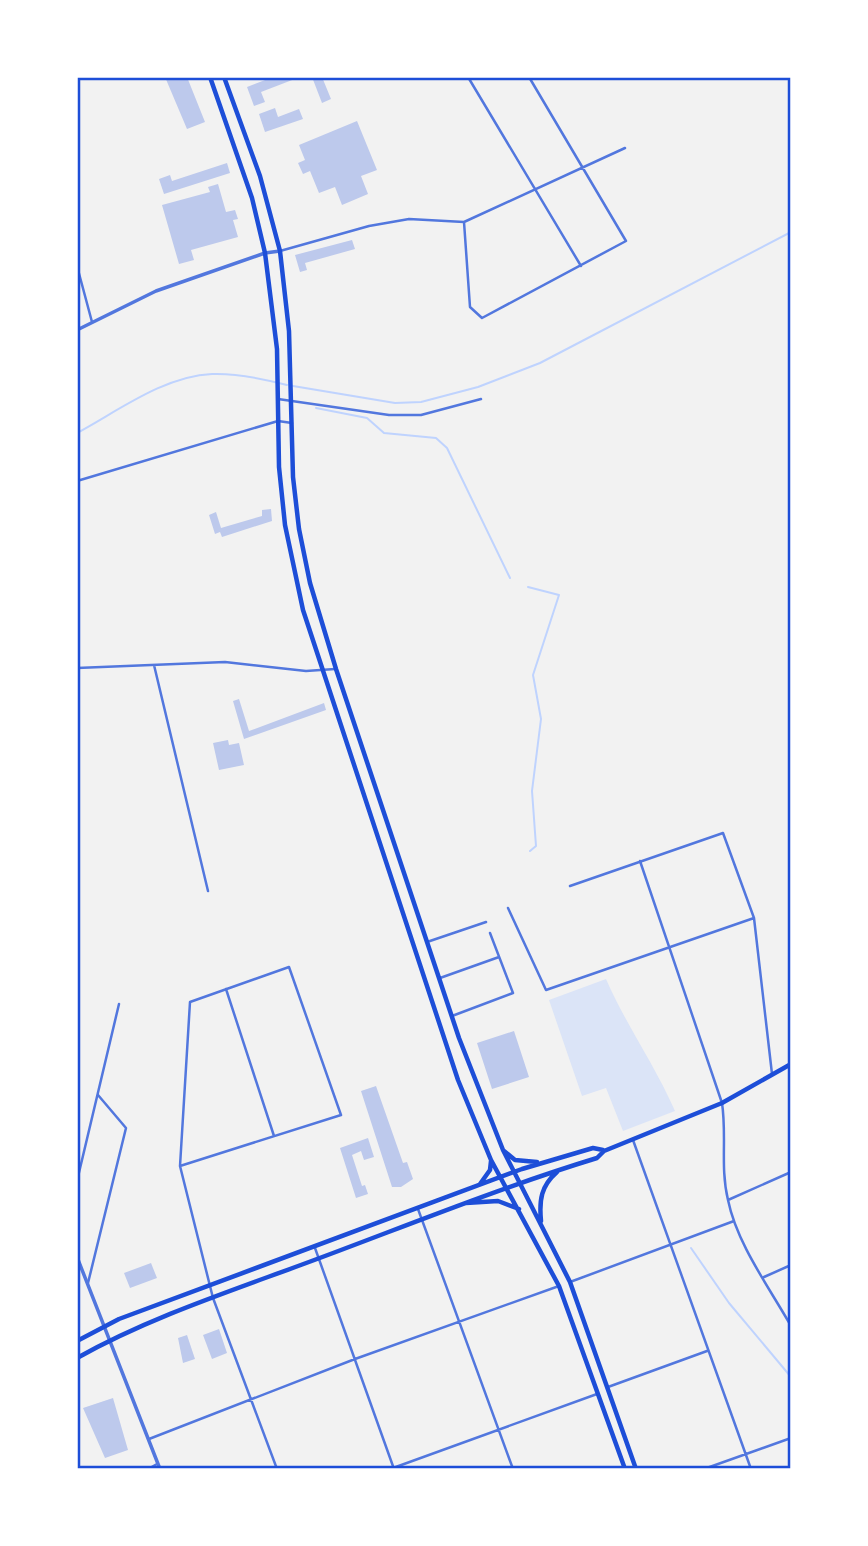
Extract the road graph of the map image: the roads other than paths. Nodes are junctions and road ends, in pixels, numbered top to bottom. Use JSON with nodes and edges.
{"nodes":[{"id":1,"x":210,"y":77,"type":"edge"},
{"id":2,"x":224,"y":77,"type":"edge"},
{"id":3,"x":468,"y":77,"type":"edge"},
{"id":4,"x":529,"y":77,"type":"edge"},
{"id":5,"x":625,"y":148,"type":"dead end"},
{"id":6,"x":582,"y":166,"type":"junction"},
{"id":7,"x":535,"y":189,"type":"junction"},
{"id":8,"x":464,"y":222,"type":"junction"},
{"id":9,"x":280,"y":251,"type":"junction"},
{"id":10,"x":265,"y":253,"type":"junction"},
{"id":11,"x":581,"y":265,"type":"junction"},
{"id":12,"x":77,"y":266,"type":"edge"},
{"id":13,"x":92,"y":322,"type":"junction"},
{"id":14,"x":77,"y":331,"type":"edge"},
{"id":15,"x":278,"y":399,"type":"junction"},
{"id":16,"x":481,"y":399,"type":"dead end"},
{"id":17,"x":291,"y":400,"type":"junction"},
{"id":18,"x":278,"y":421,"type":"junction"},
{"id":19,"x":292,"y":423,"type":"junction"},
{"id":20,"x":77,"y":481,"type":"edge"},
{"id":21,"x":154,"y":665,"type":"junction"},
{"id":22,"x":77,"y":668,"type":"edge"},
{"id":23,"x":335,"y":669,"type":"junction"},
{"id":24,"x":323,"y":672,"type":"junction"},
{"id":25,"x":640,"y":861,"type":"junction"},
{"id":26,"x":570,"y":886,"type":"dead end"},
{"id":27,"x":208,"y":891,"type":"dead end"},
{"id":28,"x":508,"y":908,"type":"dead end"},
{"id":29,"x":754,"y":918,"type":"junction"},
{"id":30,"x":486,"y":922,"type":"dead end"},
{"id":31,"x":490,"y":933,"type":"dead end"},
{"id":32,"x":427,"y":942,"type":"junction"},
{"id":33,"x":669,"y":948,"type":"junction"},
{"id":34,"x":499,"y":957,"type":"junction"},
{"id":35,"x":440,"y":978,"type":"junction"},
{"id":36,"x":226,"y":989,"type":"junction"},
{"id":37,"x":118,"y":1004,"type":"dead end"},
{"id":38,"x":452,"y":1016,"type":"junction"},
{"id":39,"x":791,"y":1064,"type":"edge"},
{"id":40,"x":772,"y":1074,"type":"junction"},
{"id":41,"x":98,"y":1095,"type":"junction"},
{"id":42,"x":722,"y":1103,"type":"junction"},
{"id":43,"x":275,"y":1137,"type":"junction"},
{"id":44,"x":633,"y":1140,"type":"junction"},
{"id":45,"x":503,"y":1150,"type":"junction"},
{"id":46,"x":604,"y":1150,"type":"junction"},
{"id":47,"x":491,"y":1160,"type":"junction"},
{"id":48,"x":541,"y":1162,"type":"junction"},
{"id":49,"x":180,"y":1167,"type":"junction"},
{"id":50,"x":561,"y":1169,"type":"junction"},
{"id":51,"x":513,"y":1172,"type":"junction"},
{"id":52,"x":791,"y":1172,"type":"edge"},
{"id":53,"x":500,"y":1177,"type":"junction"},
{"id":54,"x":77,"y":1181,"type":"edge"},
{"id":55,"x":518,"y":1182,"type":"junction"},
{"id":56,"x":479,"y":1185,"type":"junction"},
{"id":57,"x":505,"y":1187,"type":"junction"},
{"id":58,"x":727,"y":1200,"type":"junction"},
{"id":59,"x":462,"y":1203,"type":"junction"},
{"id":60,"x":417,"y":1207,"type":"junction"},
{"id":61,"x":519,"y":1210,"type":"junction"},
{"id":62,"x":422,"y":1220,"type":"junction"},
{"id":63,"x":734,"y":1222,"type":"junction"},
{"id":64,"x":541,"y":1225,"type":"junction"},
{"id":65,"x":314,"y":1246,"type":"junction"},
{"id":66,"x":670,"y":1246,"type":"junction"},
{"id":67,"x":77,"y":1257,"type":"edge"},
{"id":68,"x":319,"y":1259,"type":"junction"},
{"id":69,"x":791,"y":1265,"type":"edge"},
{"id":70,"x":764,"y":1277,"type":"junction"},
{"id":71,"x":570,"y":1282,"type":"junction"},
{"id":72,"x":88,"y":1284,"type":"junction"},
{"id":73,"x":209,"y":1284,"type":"junction"},
{"id":74,"x":559,"y":1286,"type":"junction"},
{"id":75,"x":214,"y":1298,"type":"junction"},
{"id":76,"x":460,"y":1324,"type":"junction"},
{"id":77,"x":105,"y":1325,"type":"junction"},
{"id":78,"x":791,"y":1326,"type":"edge"},
{"id":79,"x":111,"y":1339,"type":"junction"},
{"id":80,"x":77,"y":1341,"type":"edge"},
{"id":81,"x":707,"y":1350,"type":"junction"},
{"id":82,"x":77,"y":1358,"type":"edge"},
{"id":83,"x":355,"y":1359,"type":"junction"},
{"id":84,"x":608,"y":1387,"type":"junction"},
{"id":85,"x":598,"y":1394,"type":"junction"},
{"id":86,"x":253,"y":1401,"type":"junction"},
{"id":87,"x":498,"y":1429,"type":"junction"},
{"id":88,"x":791,"y":1438,"type":"edge"},
{"id":89,"x":149,"y":1439,"type":"junction"},
{"id":90,"x":746,"y":1453,"type":"junction"},
{"id":91,"x":158,"y":1463,"type":"junction"},
{"id":92,"x":393,"y":1468,"type":"edge"},
{"id":93,"x":148,"y":1469,"type":"edge"},
{"id":94,"x":160,"y":1469,"type":"edge"},
{"id":95,"x":277,"y":1469,"type":"edge"},
{"id":96,"x":513,"y":1469,"type":"edge"},
{"id":97,"x":625,"y":1469,"type":"edge"},
{"id":98,"x":636,"y":1469,"type":"edge"},
{"id":99,"x":704,"y":1469,"type":"edge"},
{"id":100,"x":751,"y":1469,"type":"edge"}],
"edges":[{"from":1,"to":10,"type":"main road"},
{"from":2,"to":9,"type":"main road"},
{"from":3,"to":7,"type":"street"},
{"from":4,"to":6,"type":"street"},
{"from":5,"to":6,"type":"street"},
{"from":6,"to":7,"type":"street"},
{"from":6,"to":11,"type":"street"},
{"from":7,"to":8,"type":"street"},
{"from":7,"to":11,"type":"street"},
{"from":8,"to":9,"type":"street"},
{"from":8,"to":11,"type":"street"},
{"from":9,"to":10,"type":"street"},
{"from":9,"to":17,"type":"main road"},
{"from":10,"to":13,"type":"street"},
{"from":10,"to":15,"type":"main road"},
{"from":12,"to":13,"type":"street"},
{"from":13,"to":14,"type":"street"},
{"from":15,"to":17,"type":"street"},
{"from":15,"to":18,"type":"main road"},
{"from":16,"to":17,"type":"street"},
{"from":17,"to":19,"type":"main road"},
{"from":18,"to":19,"type":"street"},
{"from":18,"to":20,"type":"street"},
{"from":18,"to":24,"type":"main road"},
{"from":19,"to":23,"type":"main road"},
{"from":21,"to":22,"type":"street"},
{"from":21,"to":24,"type":"street"},
{"from":21,"to":27,"type":"street"},
{"from":23,"to":24,"type":"street"},
{"from":23,"to":32,"type":"main road"},
{"from":24,"to":47,"type":"main road"},
{"from":25,"to":26,"type":"street"},
{"from":25,"to":29,"type":"street"},
{"from":25,"to":33,"type":"street"},
{"from":28,"to":33,"type":"street"},
{"from":29,"to":33,"type":"street"},
{"from":29,"to":40,"type":"street"},
{"from":30,"to":32,"type":"street"},
{"from":31,"to":34,"type":"street"},
{"from":32,"to":35,"type":"main road"},
{"from":33,"to":42,"type":"street"},
{"from":34,"to":35,"type":"street"},
{"from":34,"to":38,"type":"street"},
{"from":35,"to":38,"type":"main road"},
{"from":36,"to":43,"type":"street"},
{"from":36,"to":43,"type":"street"},
{"from":36,"to":49,"type":"street"},
{"from":37,"to":41,"type":"street"},
{"from":38,"to":45,"type":"main road"},
{"from":39,"to":40,"type":"main road"},
{"from":40,"to":42,"type":"main road"},
{"from":41,"to":54,"type":"street"},
{"from":41,"to":72,"type":"street"},
{"from":42,"to":44,"type":"main road"},
{"from":42,"to":58,"type":"street"},
{"from":43,"to":49,"type":"street"},
{"from":44,"to":46,"type":"main road"},
{"from":44,"to":66,"type":"street"},
{"from":45,"to":48,"type":"main road"},
{"from":45,"to":51,"type":"main road"},
{"from":46,"to":48,"type":"main road"},
{"from":46,"to":50,"type":"main road"},
{"from":47,"to":53,"type":"main road"},
{"from":47,"to":56,"type":"main road"},
{"from":48,"to":51,"type":"main road"},
{"from":49,"to":73,"type":"street"},
{"from":50,"to":55,"type":"main road"},
{"from":50,"to":64,"type":"main road"},
{"from":51,"to":53,"type":"main road"},
{"from":51,"to":55,"type":"main road"},
{"from":52,"to":58,"type":"street"},
{"from":53,"to":56,"type":"main road"},
{"from":53,"to":57,"type":"main road"},
{"from":55,"to":57,"type":"main road"},
{"from":55,"to":64,"type":"main road"},
{"from":56,"to":60,"type":"main road"},
{"from":57,"to":59,"type":"main road"},
{"from":57,"to":61,"type":"main road"},
{"from":58,"to":63,"type":"street"},
{"from":59,"to":61,"type":"main road"},
{"from":59,"to":62,"type":"main road"},
{"from":60,"to":62,"type":"street"},
{"from":60,"to":65,"type":"main road"},
{"from":61,"to":74,"type":"main road"},
{"from":62,"to":68,"type":"main road"},
{"from":62,"to":76,"type":"street"},
{"from":63,"to":66,"type":"street"},
{"from":63,"to":70,"type":"street"},
{"from":64,"to":71,"type":"main road"},
{"from":65,"to":68,"type":"street"},
{"from":65,"to":73,"type":"main road"},
{"from":66,"to":71,"type":"street"},
{"from":66,"to":81,"type":"street"},
{"from":67,"to":72,"type":"street"},
{"from":68,"to":75,"type":"main road"},
{"from":68,"to":83,"type":"street"},
{"from":69,"to":70,"type":"street"},
{"from":70,"to":78,"type":"street"},
{"from":71,"to":84,"type":"main road"},
{"from":72,"to":77,"type":"street"},
{"from":73,"to":75,"type":"street"},
{"from":73,"to":77,"type":"main road"},
{"from":74,"to":76,"type":"street"},
{"from":74,"to":85,"type":"main road"},
{"from":75,"to":79,"type":"main road"},
{"from":75,"to":86,"type":"street"},
{"from":76,"to":83,"type":"street"},
{"from":76,"to":87,"type":"street"},
{"from":77,"to":79,"type":"street"},
{"from":77,"to":80,"type":"main road"},
{"from":79,"to":82,"type":"main road"},
{"from":79,"to":89,"type":"street"},
{"from":81,"to":84,"type":"street"},
{"from":81,"to":90,"type":"street"},
{"from":83,"to":86,"type":"street"},
{"from":83,"to":92,"type":"street"},
{"from":84,"to":98,"type":"main road"},
{"from":85,"to":87,"type":"street"},
{"from":85,"to":97,"type":"main road"},
{"from":86,"to":89,"type":"street"},
{"from":86,"to":95,"type":"street"},
{"from":87,"to":92,"type":"street"},
{"from":87,"to":96,"type":"street"},
{"from":88,"to":90,"type":"street"},
{"from":89,"to":91,"type":"street"},
{"from":90,"to":99,"type":"street"},
{"from":90,"to":100,"type":"street"},
{"from":91,"to":93,"type":"street"},
{"from":91,"to":94,"type":"street"}]}
